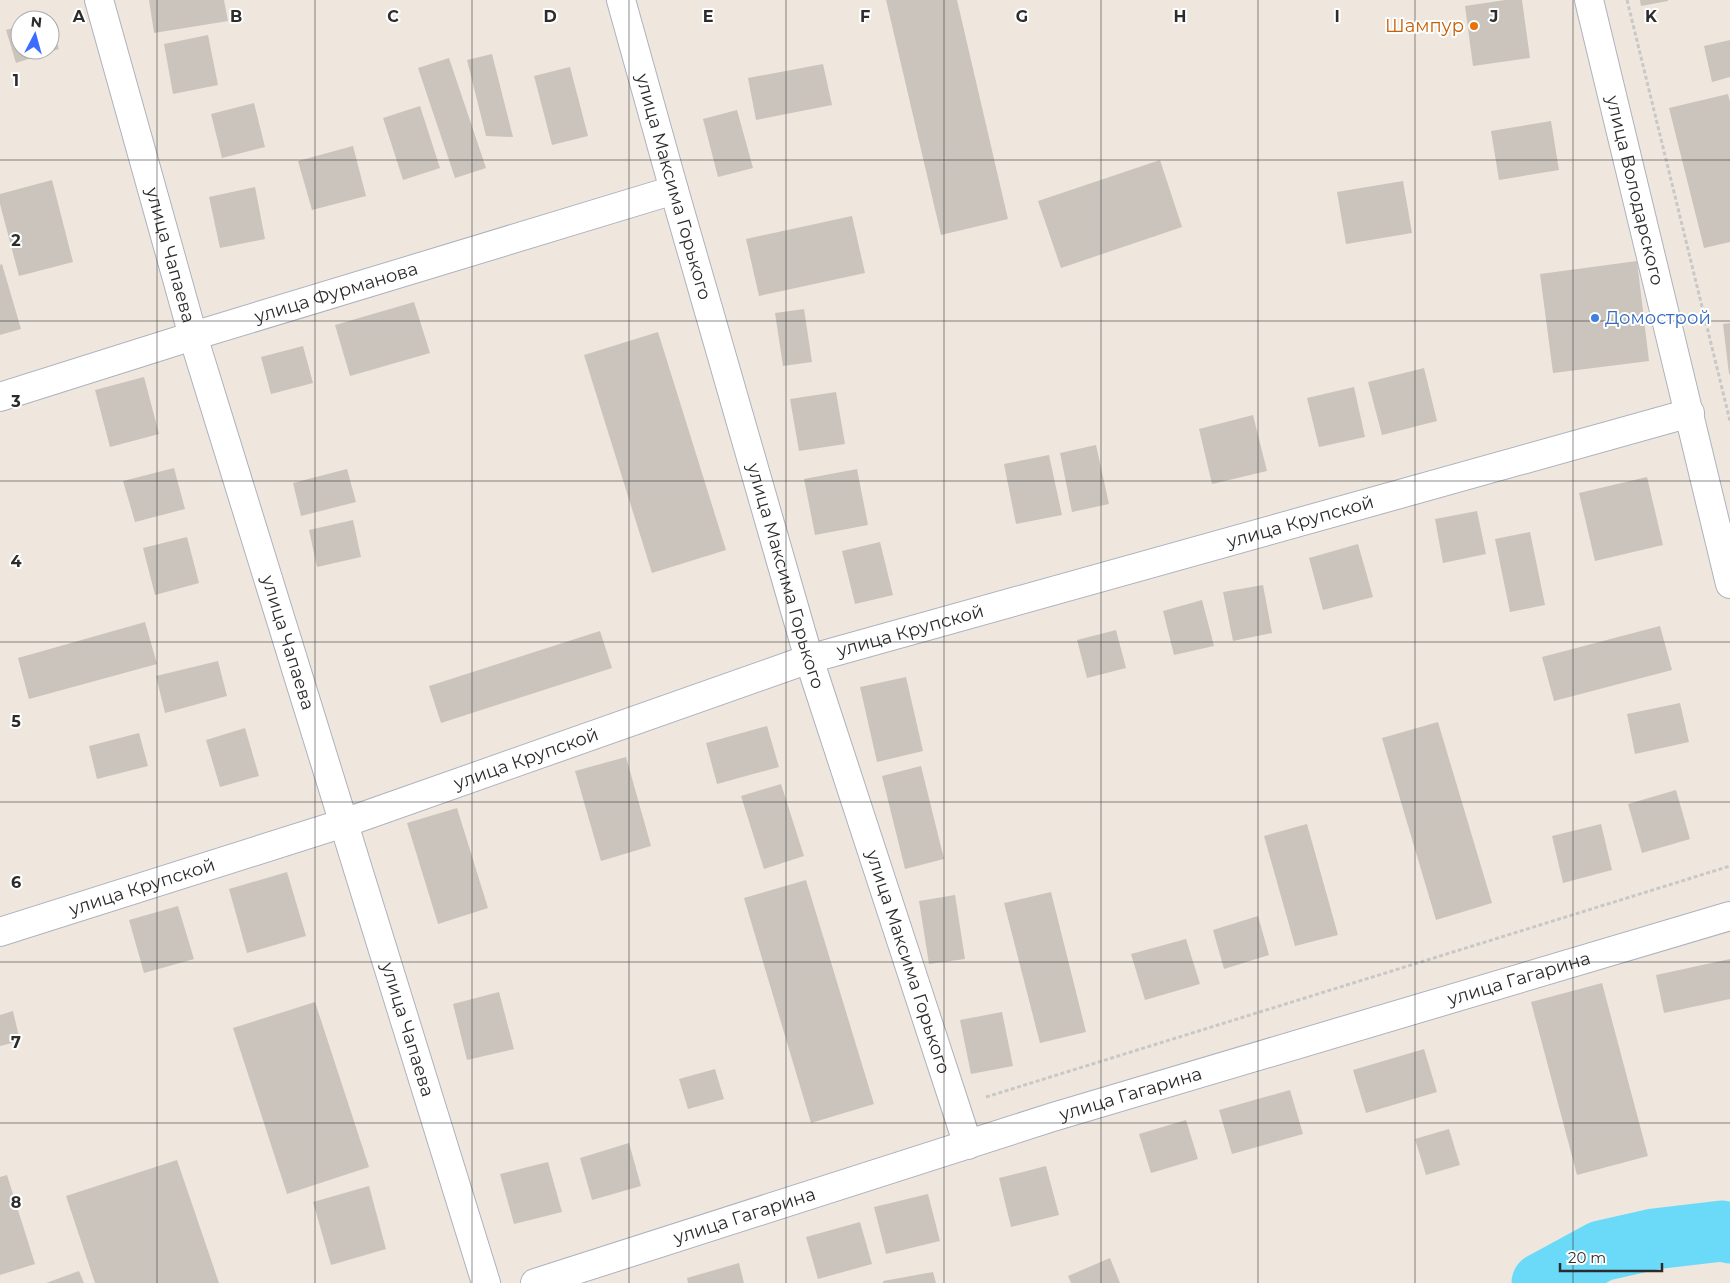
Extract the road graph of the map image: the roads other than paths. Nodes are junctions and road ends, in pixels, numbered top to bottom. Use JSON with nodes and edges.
{"nodes":[{"id":1,"x":99,"y":0,"type":"edge"},
{"id":2,"x":621,"y":0,"type":"edge"},
{"id":3,"x":1589,"y":0,"type":"edge"},
{"id":4,"x":674,"y":190,"type":"junction"},
{"id":5,"x":193,"y":336,"type":"junction"},
{"id":6,"x":0,"y":397,"type":"edge"},
{"id":7,"x":1690,"y":413,"type":"junction"},
{"id":8,"x":1730,"y":584,"type":"edge"},
{"id":9,"x":809,"y":660,"type":"junction"},
{"id":10,"x":344,"y":823,"type":"junction"},
{"id":11,"x":1730,"y":916,"type":"edge"},
{"id":12,"x":0,"y":932,"type":"edge"},
{"id":13,"x":968,"y":1145,"type":"junction"},
{"id":14,"x":486,"y":1283,"type":"edge"},
{"id":15,"x":535,"y":1283,"type":"edge"}],
"edges":[{"from":1,"to":5,"type":"street","name":"улица Чапаева"},
{"from":2,"to":4,"type":"street","name":"улица Максима Горького"},
{"from":3,"to":7,"type":"street","name":"улица Володарского"},
{"from":4,"to":5,"type":"street","name":"улица Фурманова"},
{"from":4,"to":9,"type":"street","name":"улица Максима Горького"},
{"from":5,"to":6,"type":"street","name":"улица Фурманова"},
{"from":5,"to":10,"type":"street","name":"улица Чапаева"},
{"from":7,"to":8,"type":"street","name":"улица Володарского"},
{"from":7,"to":9,"type":"street","name":"улица Крупской"},
{"from":9,"to":10,"type":"street","name":"улица Крупской"},
{"from":9,"to":13,"type":"street","name":"улица Максима Горького"},
{"from":10,"to":12,"type":"street","name":"улица Крупской"},
{"from":10,"to":14,"type":"street","name":"улица Чапаева"},
{"from":11,"to":13,"type":"street","name":"улица Гагарина"},
{"from":13,"to":15,"type":"street","name":"улица Гагарина"}]}
